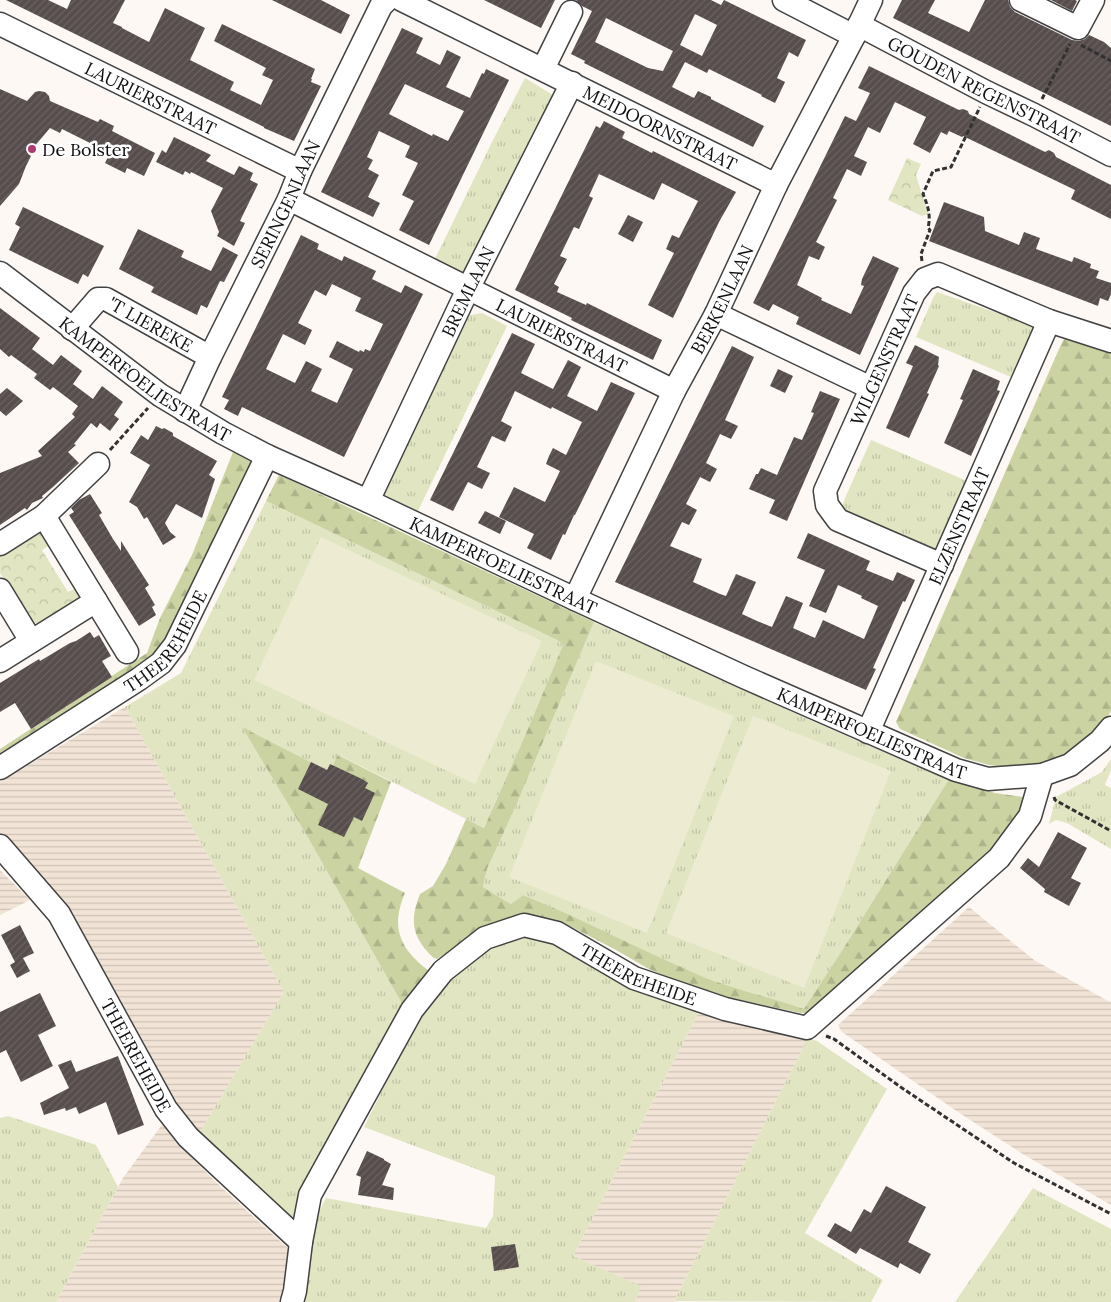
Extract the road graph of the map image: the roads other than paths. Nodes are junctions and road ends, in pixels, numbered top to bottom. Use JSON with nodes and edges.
{"nodes":[{"id":1,"x":402,"y":0,"type":"edge"},
{"id":2,"x":784,"y":0,"type":"edge"},
{"id":3,"x":871,"y":0,"type":"edge"},
{"id":4,"x":1021,"y":0,"type":"edge"},
{"id":5,"x":1093,"y":0,"type":"edge"},
{"id":6,"x":379,"y":2,"type":"edge"},
{"id":7,"x":571,"y":12,"type":"dead end"},
{"id":8,"x":0,"y":24,"type":"edge"},
{"id":9,"x":857,"y":30,"type":"junction"},
{"id":10,"x":543,"y":69,"type":"junction"},
{"id":11,"x":572,"y":83,"type":"junction"},
{"id":12,"x":1111,"y":155,"type":"edge"},
{"id":13,"x":300,"y":171,"type":"junction"},
{"id":14,"x":776,"y":185,"type":"junction"},
{"id":15,"x":289,"y":200,"type":"junction"},
{"id":16,"x":0,"y":273,"type":"edge"},
{"id":17,"x":468,"y":290,"type":"junction"},
{"id":18,"x":716,"y":314,"type":"junction"},
{"id":19,"x":1049,"y":321,"type":"junction"},
{"id":20,"x":72,"y":329,"type":"junction"},
{"id":21,"x":1111,"y":341,"type":"edge"},
{"id":22,"x":210,"y":357,"type":"junction"},
{"id":23,"x":871,"y":388,"type":"junction"},
{"id":24,"x":674,"y":392,"type":"junction"},
{"id":25,"x":185,"y":411,"type":"junction"},
{"id":26,"x":267,"y":456,"type":"junction"},
{"id":27,"x":98,"y":464,"type":"road end"},
{"id":28,"x":368,"y":500,"type":"junction"},
{"id":29,"x":44,"y":516,"type":"junction"},
{"id":30,"x":0,"y":544,"type":"edge"},
{"id":31,"x":942,"y":565,"type":"junction"},
{"id":32,"x":0,"y":590,"type":"edge"},
{"id":33,"x":575,"y":599,"type":"junction"},
{"id":34,"x":96,"y":601,"type":"junction"},
{"id":35,"x":31,"y":641,"type":"junction"},
{"id":36,"x":127,"y":652,"type":"dead end"},
{"id":37,"x":0,"y":661,"type":"edge"},
{"id":38,"x":1111,"y":728,"type":"edge"},
{"id":39,"x":868,"y":732,"type":"junction"},
{"id":40,"x":0,"y":768,"type":"edge"},
{"id":41,"x":1042,"y":775,"type":"junction"},
{"id":42,"x":0,"y":846,"type":"edge"},
{"id":43,"x":301,"y":1242,"type":"junction"},
{"id":44,"x":292,"y":1302,"type":"edge"}],
"edges":[{"from":1,"to":10,"type":"street","name":"MEIDOORNSTRAAT"},
{"from":2,"to":9,"type":"street","name":"GOUDEN REGENSTRAAT"},
{"from":3,"to":9,"type":"street","name":"BERKENLAAN"},
{"from":4,"to":5,"type":"street"},
{"from":6,"to":13,"type":"street","name":"SERINGENLAAN"},
{"from":7,"to":10,"type":"street"},
{"from":8,"to":13,"type":"street","name":"LAURIERSTRAAT"},
{"from":9,"to":12,"type":"street","name":"GOUDEN REGENSTRAAT"},
{"from":9,"to":14,"type":"street","name":"BERKENLAAN"},
{"from":10,"to":11,"type":"street","name":"MEIDOORNSTRAAT"},
{"from":11,"to":14,"type":"street","name":"MEIDOORNSTRAAT"},
{"from":11,"to":17,"type":"street","name":"BREMLAAN"},
{"from":13,"to":15,"type":"street","name":"SERINGENLAAN"},
{"from":14,"to":18,"type":"street","name":"BERKENLAAN"},
{"from":15,"to":17,"type":"street","name":"LAURIERSTRAAT"},
{"from":15,"to":22,"type":"street","name":"SERINGENLAAN"},
{"from":16,"to":20,"type":"street","name":"KAMPERFOELIESTRAAT"},
{"from":17,"to":24,"type":"street","name":"LAURIERSTRAAT"},
{"from":17,"to":28,"type":"street","name":"BREMLAAN"},
{"from":18,"to":23,"type":"street"},
{"from":18,"to":24,"type":"street","name":"BERKENLAAN"},
{"from":19,"to":21,"type":"street","name":"WILGENSTRAAT"},
{"from":19,"to":23,"type":"street","name":"WILGENSTRAAT"},
{"from":19,"to":31,"type":"street","name":"ELZENSTRAAT"},
{"from":20,"to":22,"type":"street","name":"'T LIEREKE"},
{"from":20,"to":25,"type":"street","name":"KAMPERFOELIESTRAAT"},
{"from":22,"to":25,"type":"street","name":"SERINGENLAAN"},
{"from":23,"to":31,"type":"street","name":"WILGENSTRAAT"},
{"from":24,"to":33,"type":"street","name":"BERKENLAAN"},
{"from":25,"to":26,"type":"street","name":"KAMPERFOELIESTRAAT"},
{"from":26,"to":28,"type":"street","name":"KAMPERFOELIESTRAAT"},
{"from":26,"to":40,"type":"street","name":"THEEREHEIDE"},
{"from":27,"to":29,"type":"street"},
{"from":28,"to":33,"type":"street","name":"KAMPERFOELIESTRAAT"},
{"from":29,"to":30,"type":"street"},
{"from":29,"to":34,"type":"street"},
{"from":31,"to":39,"type":"street","name":"ELZENSTRAAT"},
{"from":32,"to":35,"type":"street"},
{"from":33,"to":39,"type":"street","name":"KAMPERFOELIESTRAAT"},
{"from":34,"to":35,"type":"street"},
{"from":34,"to":36,"type":"street"},
{"from":35,"to":37,"type":"street"},
{"from":38,"to":41,"type":"street","name":"KAMPERFOELIESTRAAT"},
{"from":39,"to":41,"type":"street","name":"KAMPERFOELIESTRAAT"},
{"from":41,"to":43,"type":"street","name":"THEEREHEIDE"},
{"from":42,"to":43,"type":"street","name":"THEEREHEIDE"},
{"from":43,"to":44,"type":"street","name":"THEEREHEIDE"}]}
